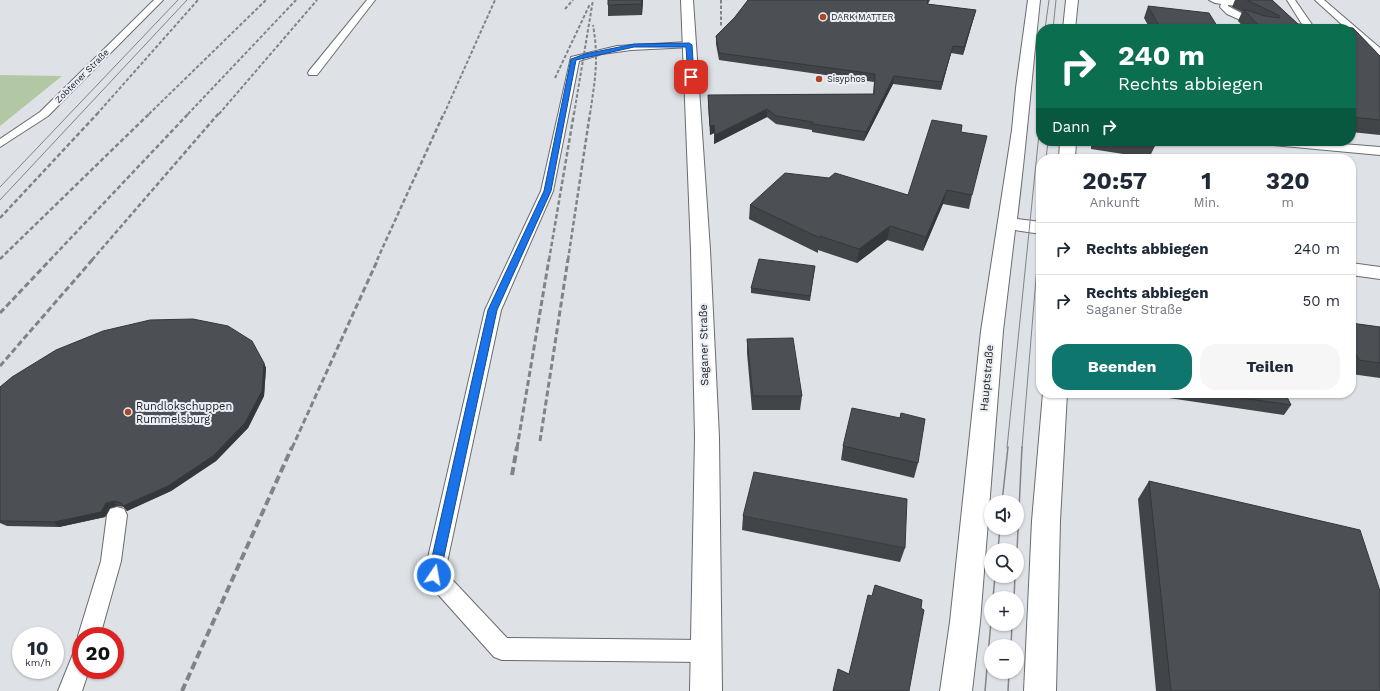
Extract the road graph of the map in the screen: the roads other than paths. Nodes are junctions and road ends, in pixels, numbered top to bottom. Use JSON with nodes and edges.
{"nodes":[{"id":1,"x":158,"y":0,"type":"edge"},
{"id":2,"x":371,"y":0,"type":"edge"},
{"id":3,"x":687,"y":0,"type":"edge"},
{"id":4,"x":1034,"y":0,"type":"edge"},
{"id":5,"x":1072,"y":0,"type":"edge"},
{"id":6,"x":1266,"y":0,"type":"edge"},
{"id":7,"x":1291,"y":0,"type":"edge"},
{"id":8,"x":1319,"y":0,"type":"edge"},
{"id":9,"x":1220,"y":1,"type":"edge"},
{"id":10,"x":1069,"y":24,"type":"edge"},
{"id":11,"x":1257,"y":24,"type":"edge"},
{"id":12,"x":1307,"y":24,"type":"edge"},
{"id":13,"x":1347,"y":24,"type":"edge"},
{"id":14,"x":1356,"y":32,"type":"edge"},
{"id":15,"x":689,"y":45,"type":"junction"},
{"id":16,"x":1380,"y":53,"type":"edge"},
{"id":17,"x":313,"y":73,"type":"dead end"},
{"id":18,"x":0,"y":145,"type":"edge"},
{"id":19,"x":1322,"y":146,"type":"edge"},
{"id":20,"x":1380,"y":151,"type":"edge"},
{"id":21,"x":1007,"y":223,"type":"junction"},
{"id":22,"x":1036,"y":227,"type":"edge"},
{"id":23,"x":1356,"y":270,"type":"edge"},
{"id":24,"x":1380,"y":273,"type":"edge"},
{"id":25,"x":1054,"y":398,"type":"edge"},
{"id":26,"x":117,"y":515,"type":"dead end"},
{"id":27,"x":92,"y":627,"type":"edge"},
{"id":28,"x":704,"y":651,"type":"junction"},
{"id":29,"x":75,"y":679,"type":"edge"},
{"id":30,"x":70,"y":691,"type":"edge"},
{"id":31,"x":706,"y":691,"type":"edge"},
{"id":32,"x":956,"y":691,"type":"edge"},
{"id":33,"x":1040,"y":691,"type":"edge"}],
"edges":[{"from":1,"to":18,"type":"lane","name":"Zobtener Straße"},
{"from":2,"to":17,"type":"lane"},
{"from":3,"to":15,"type":"main road","name":"Saganer Straße"},
{"from":4,"to":21,"type":"main road","name":"Hauptstraße"},
{"from":5,"to":10,"type":"main road"},
{"from":6,"to":9,"type":"main road"},
{"from":7,"to":12,"type":"lane"},
{"from":8,"to":13,"type":"lane"},
{"from":9,"to":11,"type":"lane"},
{"from":14,"to":16,"type":"lane"},
{"from":15,"to":28,"type":"main road","name":"Saganer Straße"},
{"from":15,"to":28,"type":"lane"},
{"from":19,"to":20,"type":"lane"},
{"from":21,"to":22,"type":"main road"},
{"from":21,"to":32,"type":"main road","name":"Hauptstraße"},
{"from":23,"to":24,"type":"main road"},
{"from":25,"to":33,"type":"main road"},
{"from":26,"to":27,"type":"lane"},
{"from":28,"to":31,"type":"main road","name":"Saganer Straße"},
{"from":29,"to":30,"type":"lane"}]}
